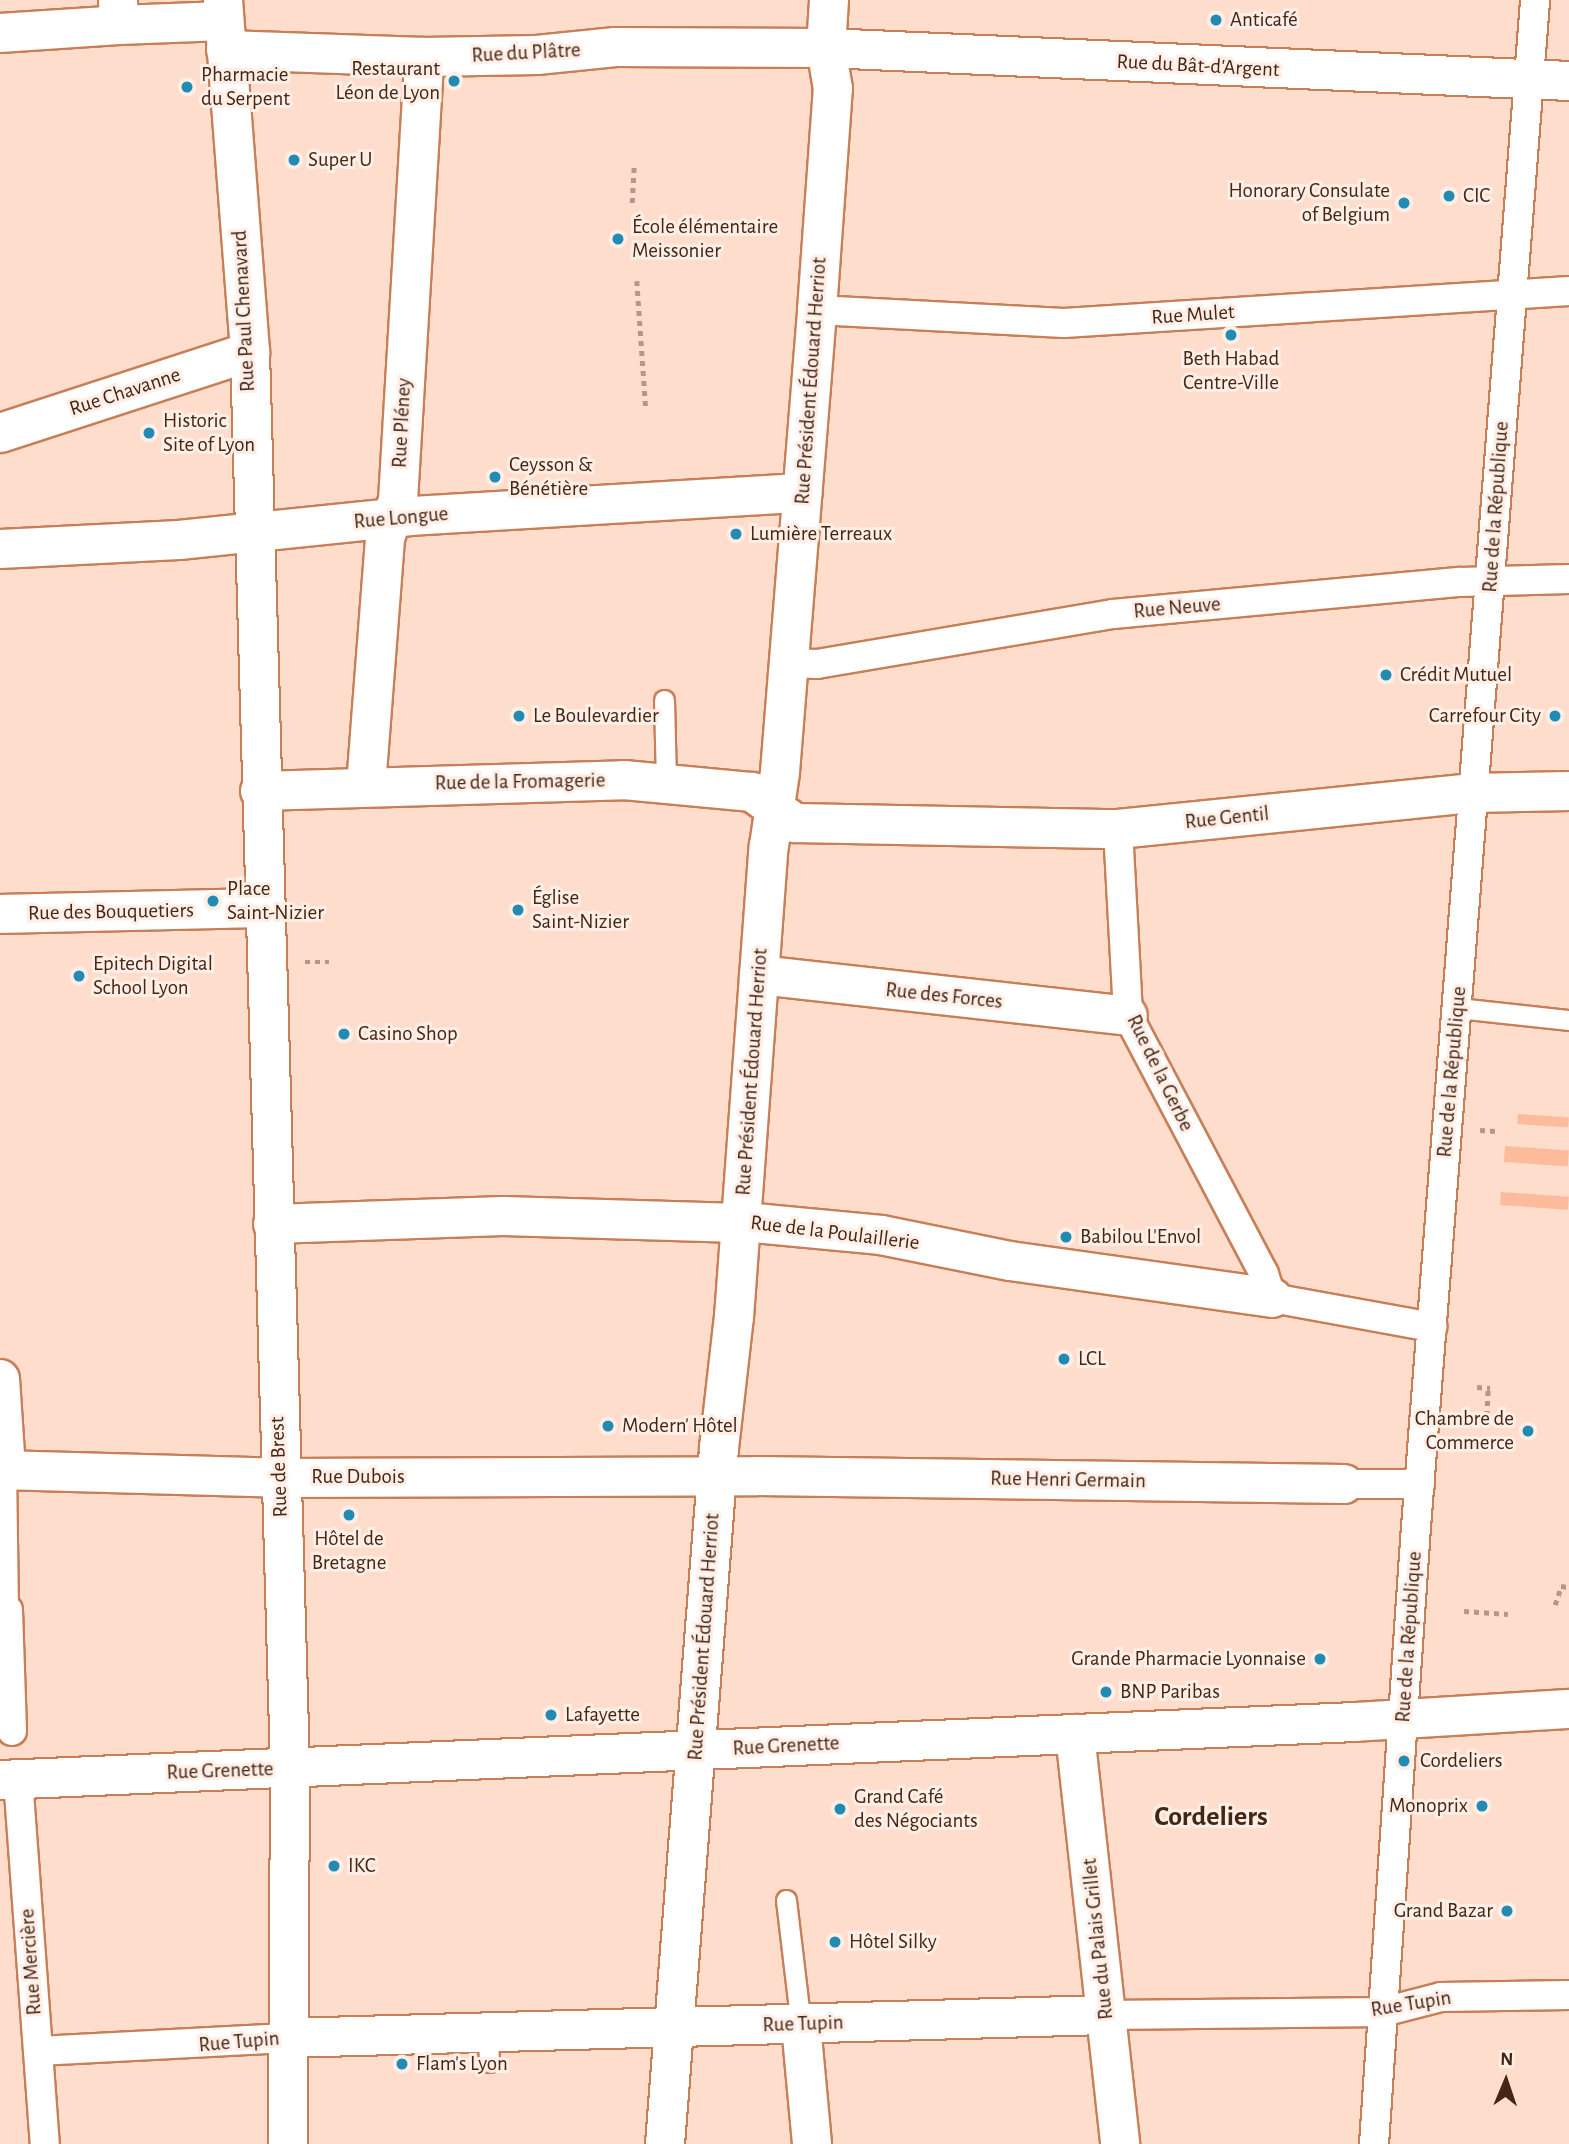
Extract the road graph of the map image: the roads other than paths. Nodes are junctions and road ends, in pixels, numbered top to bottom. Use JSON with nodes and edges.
{"nodes":[{"id":1,"x":829,"y":0,"type":"edge"},
{"id":2,"x":1535,"y":0,"type":"edge"},
{"id":3,"x":119,"y":12,"type":"edge"},
{"id":4,"x":224,"y":24,"type":"edge"},
{"id":5,"x":0,"y":33,"type":"edge"},
{"id":6,"x":826,"y":48,"type":"junction"},
{"id":7,"x":424,"y":57,"type":"junction"},
{"id":8,"x":1528,"y":81,"type":"junction"},
{"id":9,"x":1569,"y":81,"type":"edge"},
{"id":10,"x":1569,"y":291,"type":"edge"},
{"id":11,"x":1512,"y":295,"type":"junction"},
{"id":12,"x":817,"y":310,"type":"junction"},
{"id":13,"x":250,"y":352,"type":"junction"},
{"id":14,"x":0,"y":433,"type":"edge"},
{"id":15,"x":802,"y":494,"type":"junction"},
{"id":16,"x":395,"y":518,"type":"junction"},
{"id":17,"x":251,"y":530,"type":"junction"},
{"id":18,"x":0,"y":550,"type":"edge"},
{"id":19,"x":1569,"y":579,"type":"edge"},
{"id":20,"x":1490,"y":581,"type":"junction"},
{"id":21,"x":789,"y":663,"type":"junction"},
{"id":22,"x":664,"y":700,"type":"dead end"},
{"id":23,"x":666,"y":782,"type":"junction"},
{"id":24,"x":366,"y":786,"type":"junction"},
{"id":25,"x":260,"y":790,"type":"junction"},
{"id":26,"x":1569,"y":791,"type":"edge"},
{"id":27,"x":1474,"y":793,"type":"junction"},
{"id":28,"x":775,"y":808,"type":"junction"},
{"id":29,"x":884,"y":825,"type":"joint"},
{"id":30,"x":1118,"y":829,"type":"junction"},
{"id":31,"x":264,"y":908,"type":"junction"},
{"id":32,"x":0,"y":914,"type":"edge"},
{"id":33,"x":760,"y":975,"type":"junction"},
{"id":34,"x":1458,"y":1009,"type":"junction"},
{"id":35,"x":1128,"y":1016,"type":"junction"},
{"id":36,"x":1569,"y":1020,"type":"edge"},
{"id":37,"x":741,"y":1222,"type":"junction"},
{"id":38,"x":273,"y":1224,"type":"junction"},
{"id":39,"x":1272,"y":1298,"type":"junction"},
{"id":40,"x":1432,"y":1327,"type":"junction"},
{"id":41,"x":0,"y":1379,"type":"edge"},
{"id":42,"x":3,"y":1470,"type":"edge"},
{"id":43,"x":716,"y":1476,"type":"junction"},
{"id":44,"x":279,"y":1478,"type":"junction"},
{"id":45,"x":1343,"y":1483,"type":"joint"},
{"id":46,"x":1420,"y":1484,"type":"junction"},
{"id":47,"x":4,"y":1610,"type":"edge"},
{"id":48,"x":1569,"y":1709,"type":"edge"},
{"id":49,"x":1404,"y":1719,"type":"junction"},
{"id":50,"x":12,"y":1731,"type":"dead end"},
{"id":51,"x":1075,"y":1734,"type":"junction"},
{"id":52,"x":695,"y":1750,"type":"junction"},
{"id":53,"x":290,"y":1768,"type":"junction"},
{"id":54,"x":13,"y":1792,"type":"edge"},
{"id":55,"x":786,"y":1900,"type":"dead end"},
{"id":56,"x":1569,"y":1995,"type":"edge"},
{"id":57,"x":1383,"y":2012,"type":"junction"},
{"id":58,"x":1106,"y":2015,"type":"junction"},
{"id":59,"x":801,"y":2025,"type":"junction"},
{"id":60,"x":674,"y":2028,"type":"junction"},
{"id":61,"x":287,"y":2038,"type":"junction"},
{"id":62,"x":38,"y":2051,"type":"junction"},
{"id":63,"x":45,"y":2144,"type":"edge"},
{"id":64,"x":288,"y":2144,"type":"edge"},
{"id":65,"x":665,"y":2144,"type":"edge"},
{"id":66,"x":812,"y":2144,"type":"edge"},
{"id":67,"x":1120,"y":2144,"type":"edge"},
{"id":68,"x":1374,"y":2144,"type":"edge"}],
"edges":[{"from":1,"to":6,"type":"street","name":"Rue Président Édouard Herriot"},
{"from":2,"to":8,"type":"street","name":"Rue de la République"},
{"from":3,"to":4,"type":"street","name":"Rue du Plâtre"},
{"from":3,"to":5,"type":"street","name":"Rue du Plâtre"},
{"from":4,"to":7,"type":"street","name":"Rue du Plâtre"},
{"from":4,"to":13,"type":"street","name":"Rue Paul Chenavard"},
{"from":6,"to":7,"type":"street","name":"Rue du Plâtre"},
{"from":6,"to":8,"type":"street","name":"Rue du Bât-d'Argent"},
{"from":6,"to":12,"type":"street","name":"Rue Président Édouard Herriot"},
{"from":7,"to":16,"type":"street","name":"Rue Pléney"},
{"from":8,"to":9,"type":"street","name":"Rue du Bât-d'Argent"},
{"from":8,"to":11,"type":"street","name":"Rue de la République"},
{"from":10,"to":11,"type":"street","name":"Rue Mulet"},
{"from":11,"to":12,"type":"street","name":"Rue Mulet"},
{"from":11,"to":20,"type":"street","name":"Rue de la République"},
{"from":12,"to":15,"type":"street","name":"Rue Président Édouard Herriot"},
{"from":13,"to":14,"type":"street","name":"Rue Chavanne"},
{"from":13,"to":17,"type":"street","name":"Rue Paul Chenavard"},
{"from":15,"to":16,"type":"street","name":"Rue Longue"},
{"from":15,"to":21,"type":"street","name":"Rue Président Édouard Herriot"},
{"from":16,"to":17,"type":"street","name":"Rue Longue"},
{"from":16,"to":24,"type":"street","name":"Rue Pléney"},
{"from":17,"to":18,"type":"street","name":"Rue Longue"},
{"from":17,"to":25,"type":"street","name":"Rue Paul Chenavard"},
{"from":19,"to":20,"type":"street","name":"Rue Neuve"},
{"from":20,"to":21,"type":"street","name":"Rue Neuve"},
{"from":20,"to":27,"type":"street","name":"Rue de la République"},
{"from":21,"to":28,"type":"street","name":"Rue Président Édouard Herriot"},
{"from":22,"to":23,"type":"lane"},
{"from":23,"to":24,"type":"street","name":"Rue de la Fromagerie"},
{"from":23,"to":28,"type":"street","name":"Rue de la Fromagerie"},
{"from":24,"to":25,"type":"street","name":"Rue de la Fromagerie"},
{"from":25,"to":31,"type":"street","name":"Rue de Brest"},
{"from":26,"to":27,"type":"street","name":"Rue Gentil"},
{"from":27,"to":30,"type":"street","name":"Rue Gentil"},
{"from":27,"to":34,"type":"street","name":"Rue de la République"},
{"from":28,"to":29,"type":"street","name":"Rue de la Fromagerie"},
{"from":28,"to":33,"type":"street","name":"Rue Président Édouard Herriot"},
{"from":29,"to":30,"type":"street","name":"Rue Gentil"},
{"from":30,"to":35,"type":"street","name":"Rue de la Gerbe"},
{"from":31,"to":32,"type":"street","name":"Rue des Bouquetiers"},
{"from":31,"to":38,"type":"street","name":"Rue de Brest"},
{"from":33,"to":35,"type":"street","name":"Rue des Forces"},
{"from":33,"to":37,"type":"street","name":"Rue Président Édouard Herriot"},
{"from":34,"to":36,"type":"lane"},
{"from":34,"to":40,"type":"street","name":"Rue de la République"},
{"from":35,"to":39,"type":"street","name":"Rue de la Gerbe"},
{"from":37,"to":38,"type":"street","name":"Rue de la Poulaillerie"},
{"from":37,"to":39,"type":"street","name":"Rue de la Poulaillerie"},
{"from":37,"to":43,"type":"street","name":"Rue Président Édouard Herriot"},
{"from":38,"to":44,"type":"street","name":"Rue de Brest"},
{"from":39,"to":40,"type":"street","name":"Rue de la Poulaillerie"},
{"from":40,"to":46,"type":"street","name":"Rue de la République"},
{"from":41,"to":42,"type":"street"},
{"from":42,"to":44,"type":"street","name":"Rue Dubois"},
{"from":42,"to":47,"type":"lane"},
{"from":43,"to":44,"type":"street","name":"Rue Dubois"},
{"from":43,"to":45,"type":"street","name":"Rue Henri Germain"},
{"from":43,"to":52,"type":"street","name":"Rue Président Édouard Herriot"},
{"from":44,"to":53,"type":"street","name":"Rue de Brest"},
{"from":45,"to":46,"type":"street","name":"Rue Henri Germain"},
{"from":46,"to":49,"type":"street","name":"Rue de la République"},
{"from":47,"to":50,"type":"street"},
{"from":48,"to":49,"type":"street","name":"Rue Grenette"},
{"from":49,"to":51,"type":"street","name":"Rue Grenette"},
{"from":49,"to":57,"type":"street","name":"Rue de la République"},
{"from":51,"to":52,"type":"street","name":"Rue Grenette"},
{"from":51,"to":58,"type":"street","name":"Rue du Palais Grillet"},
{"from":52,"to":53,"type":"street","name":"Rue Grenette"},
{"from":52,"to":60,"type":"street","name":"Rue Président Édouard Herriot"},
{"from":53,"to":54,"type":"street","name":"Rue Grenette"},
{"from":53,"to":61,"type":"street","name":"Rue de Brest"},
{"from":54,"to":62,"type":"street","name":"Rue Mercière"},
{"from":55,"to":59,"type":"lane"},
{"from":56,"to":57,"type":"street","name":"Rue Tupin"},
{"from":57,"to":58,"type":"street","name":"Rue Tupin"},
{"from":57,"to":68,"type":"street","name":"Rue de la République"},
{"from":58,"to":59,"type":"street","name":"Rue Tupin"},
{"from":58,"to":67,"type":"street","name":"Rue du Palais Grillet"},
{"from":59,"to":60,"type":"street","name":"Rue Tupin"},
{"from":59,"to":66,"type":"street"},
{"from":60,"to":61,"type":"street","name":"Rue Tupin"},
{"from":60,"to":65,"type":"street","name":"Rue Président Édouard Herriot"},
{"from":61,"to":62,"type":"street","name":"Rue Tupin"},
{"from":61,"to":64,"type":"street","name":"Rue de Brest"},
{"from":62,"to":63,"type":"street","name":"Rue Mercière"}]}
